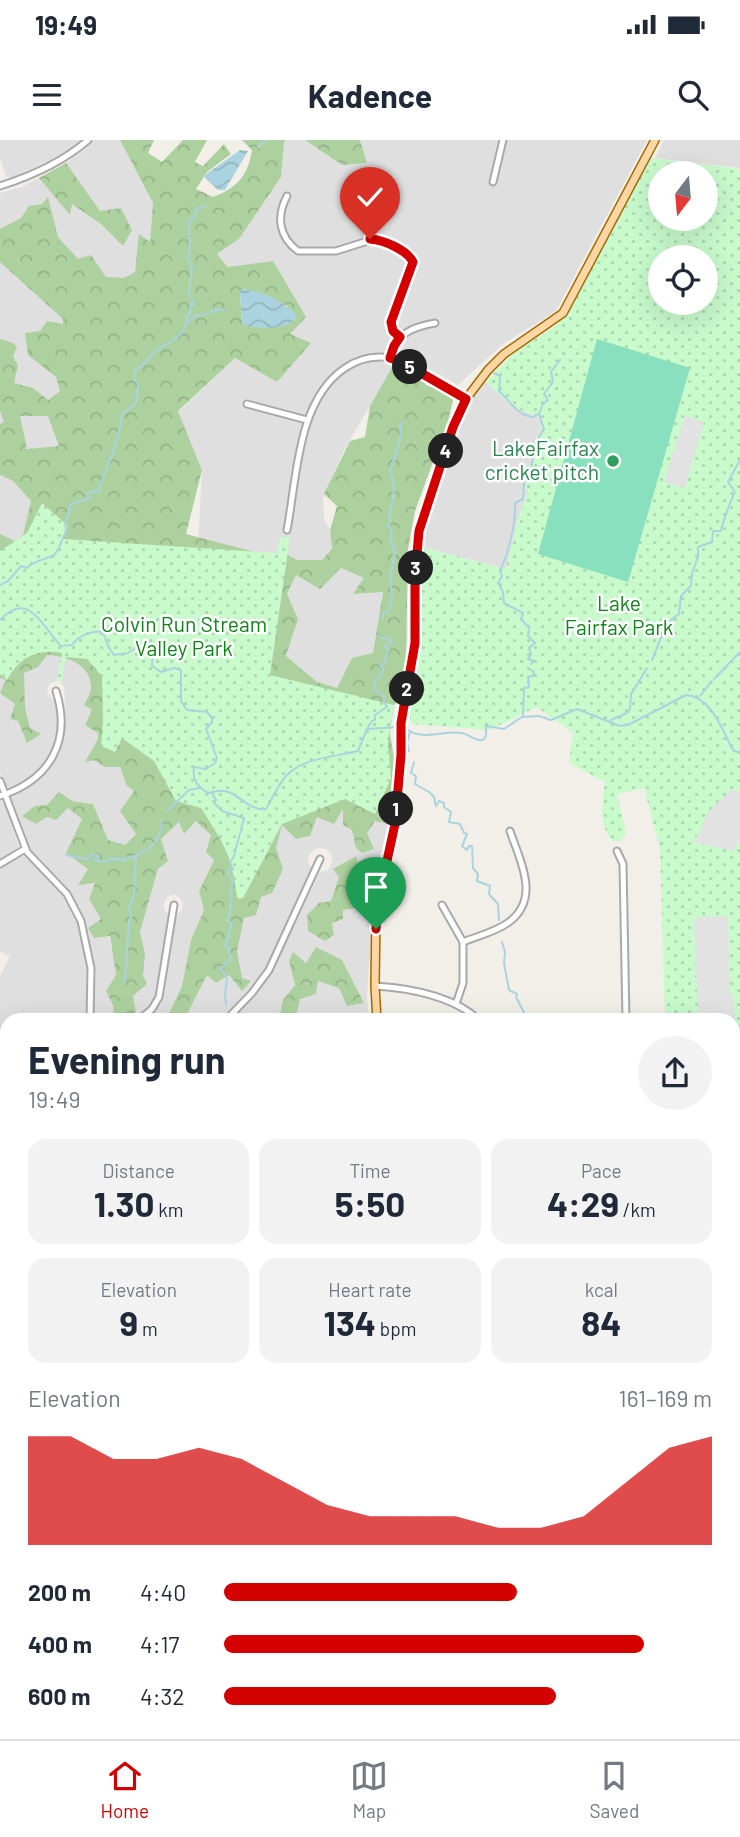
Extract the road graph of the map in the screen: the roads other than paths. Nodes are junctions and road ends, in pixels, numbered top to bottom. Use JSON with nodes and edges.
{"nodes":[{"id":1,"x":88,"y":140,"type":"edge"},
{"id":2,"x":503,"y":140,"type":"edge"},
{"id":3,"x":655,"y":140,"type":"edge"},
{"id":4,"x":0,"y":175,"type":"edge"},
{"id":5,"x":493,"y":182,"type":"dead end"},
{"id":6,"x":1,"y":185,"type":"edge"},
{"id":7,"x":287,"y":196,"type":"dead end"},
{"id":8,"x":435,"y":323,"type":"dead end"},
{"id":9,"x":400,"y":337,"type":"junction"},
{"id":10,"x":390,"y":358,"type":"junction"},
{"id":11,"x":466,"y":399,"type":"junction"},
{"id":12,"x":247,"y":404,"type":"dead end"},
{"id":13,"x":307,"y":420,"type":"junction"},
{"id":14,"x":288,"y":530,"type":"dead end"},
{"id":15,"x":57,"y":691,"type":"dead end"},
{"id":16,"x":0,"y":781,"type":"edge"},
{"id":17,"x":2,"y":795,"type":"edge"},
{"id":18,"x":510,"y":831,"type":"dead end"},
{"id":19,"x":25,"y":849,"type":"junction"},
{"id":20,"x":617,"y":851,"type":"dead end"},
{"id":21,"x":320,"y":859,"type":"dead end"},
{"id":22,"x":0,"y":864,"type":"edge"},
{"id":23,"x":174,"y":905,"type":"dead end"},
{"id":24,"x":442,"y":905,"type":"dead end"},
{"id":25,"x":463,"y":942,"type":"junction"},
{"id":26,"x":375,"y":986,"type":"junction"},
{"id":27,"x":456,"y":1004,"type":"junction"},
{"id":28,"x":90,"y":1013,"type":"edge"},
{"id":29,"x":147,"y":1013,"type":"edge"},
{"id":30,"x":233,"y":1013,"type":"edge"},
{"id":31,"x":377,"y":1013,"type":"edge"},
{"id":32,"x":469,"y":1013,"type":"edge"},
{"id":33,"x":626,"y":1013,"type":"edge"},
{"id":34,"x":740,"y":1173,"type":"edge"},
{"id":35,"x":740,"y":1232,"type":"edge"}],
"edges":[{"from":1,"to":6,"type":"street"},
{"from":2,"to":5,"type":"street"},
{"from":3,"to":11,"type":"main road"},
{"from":4,"to":6,"type":"street"},
{"from":7,"to":9,"type":"street"},
{"from":8,"to":9,"type":"street"},
{"from":9,"to":10,"type":"street"},
{"from":10,"to":11,"type":"street"},
{"from":10,"to":13,"type":"street"},
{"from":11,"to":26,"type":"main road"},
{"from":12,"to":13,"type":"street"},
{"from":13,"to":14,"type":"street"},
{"from":15,"to":17,"type":"street"},
{"from":16,"to":17,"type":"street"},
{"from":17,"to":19,"type":"street"},
{"from":18,"to":25,"type":"street"},
{"from":19,"to":22,"type":"street"},
{"from":19,"to":28,"type":"street"},
{"from":20,"to":33,"type":"street"},
{"from":21,"to":30,"type":"street"},
{"from":23,"to":29,"type":"street"},
{"from":24,"to":25,"type":"street"},
{"from":25,"to":27,"type":"street"},
{"from":26,"to":27,"type":"street"},
{"from":26,"to":31,"type":"main road"},
{"from":27,"to":32,"type":"street"},
{"from":34,"to":35,"type":"street"}]}
